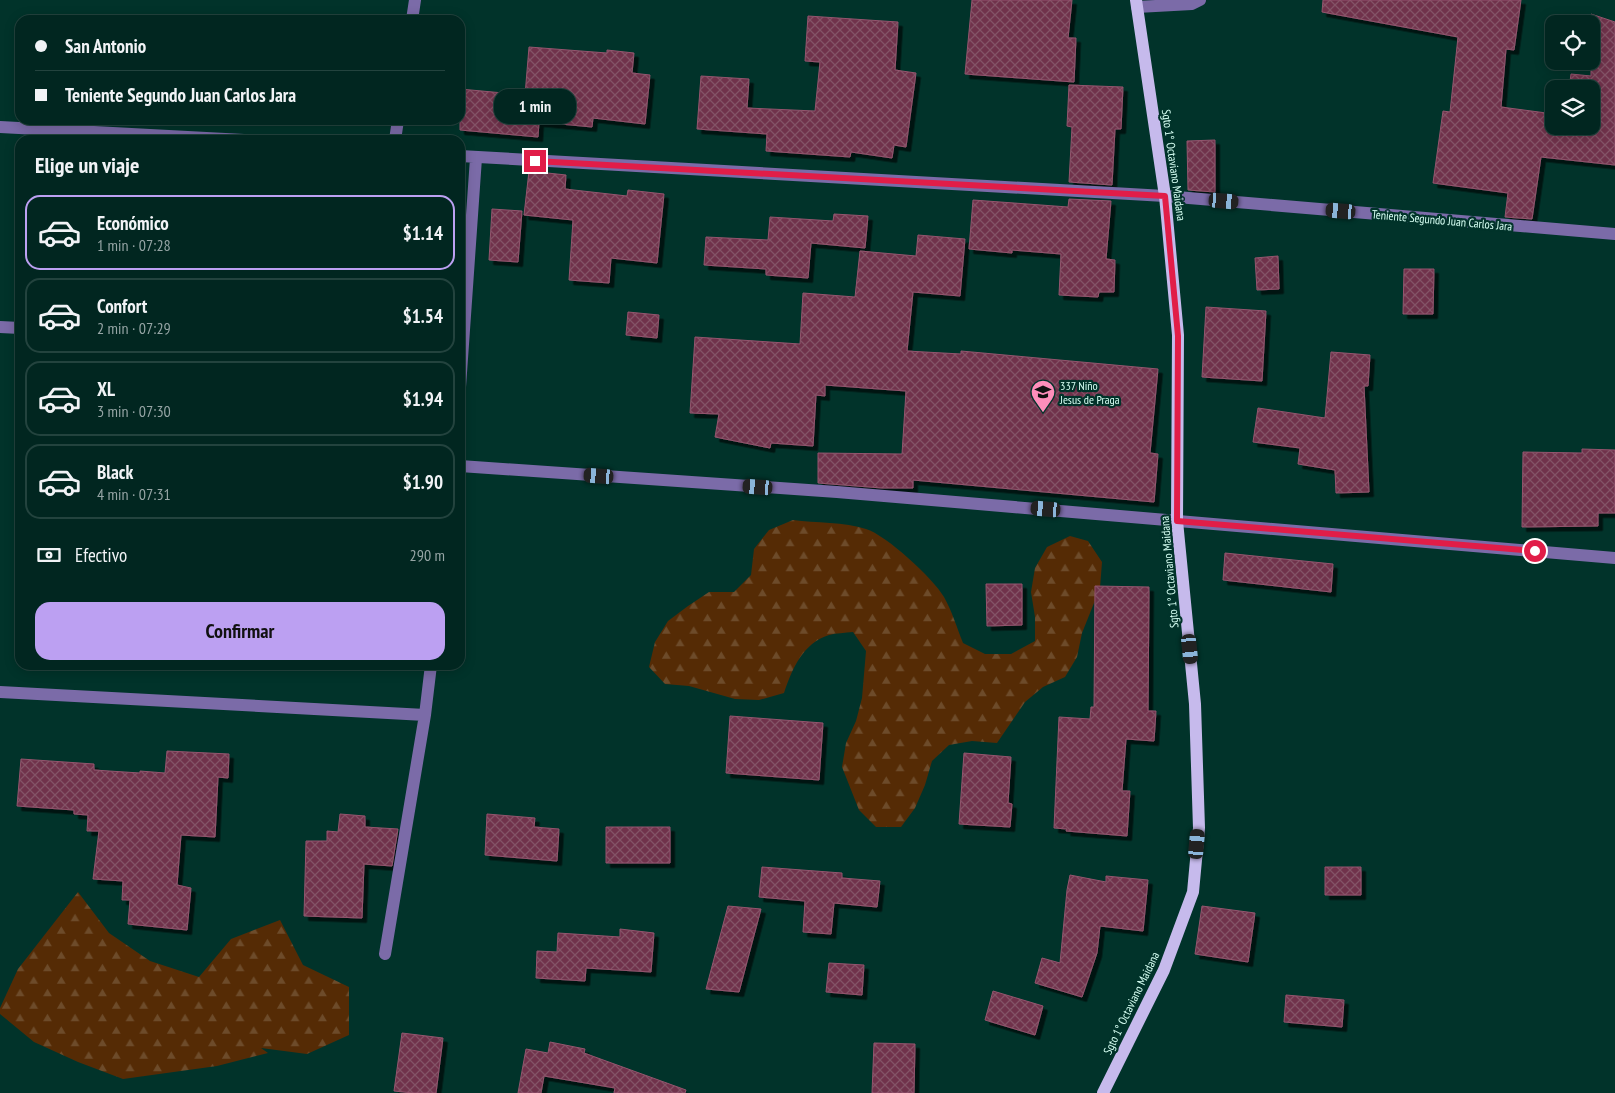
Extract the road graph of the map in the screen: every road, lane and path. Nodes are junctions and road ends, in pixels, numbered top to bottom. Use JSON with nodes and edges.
{"nodes":[{"id":1,"x":415,"y":0,"type":"edge"},
{"id":2,"x":1200,"y":0,"type":"edge"},
{"id":3,"x":1137,"y":3,"type":"edge"},
{"id":4,"x":413,"y":15,"type":"edge"},
{"id":5,"x":0,"y":127,"type":"edge"},
{"id":6,"x":150,"y":135,"type":"edge"},
{"id":7,"x":465,"y":157,"type":"edge"},
{"id":8,"x":476,"y":158,"type":"junction"},
{"id":9,"x":1165,"y":196,"type":"junction"},
{"id":10,"x":1615,"y":234,"type":"edge"},
{"id":11,"x":465,"y":297,"type":"edge"},
{"id":12,"x":0,"y":327,"type":"edge"},
{"id":13,"x":15,"y":328,"type":"edge"},
{"id":14,"x":465,"y":466,"type":"edge"},
{"id":15,"x":1177,"y":521,"type":"junction"},
{"id":16,"x":1615,"y":558,"type":"edge"},
{"id":17,"x":430,"y":670,"type":"edge"},
{"id":18,"x":0,"y":692,"type":"edge"},
{"id":19,"x":425,"y":715,"type":"junction"},
{"id":20,"x":385,"y":954,"type":"dead end"},
{"id":21,"x":1103,"y":1093,"type":"edge"}],
"edges":[{"from":1,"to":4,"type":"street"},
{"from":2,"to":3,"type":"street"},
{"from":3,"to":9,"type":"main road","name":"Sgto 1° Octaviano Maidana"},
{"from":5,"to":6,"type":"street"},
{"from":7,"to":8,"type":"street","name":"Teniente Segundo Juan Carlos Jara"},
{"from":8,"to":9,"type":"street","name":"Teniente Segundo Juan Carlos Jara"},
{"from":8,"to":11,"type":"street"},
{"from":9,"to":10,"type":"street","name":"Teniente Segundo Juan Carlos Jara"},
{"from":9,"to":15,"type":"main road","name":"Sgto 1° Octaviano Maidana"},
{"from":12,"to":13,"type":"street"},
{"from":14,"to":15,"type":"street"},
{"from":15,"to":16,"type":"street"},
{"from":15,"to":21,"type":"main road","name":"Sgto 1° Octaviano Maidana"},
{"from":17,"to":19,"type":"street"},
{"from":18,"to":19,"type":"street"},
{"from":19,"to":20,"type":"street"}]}
